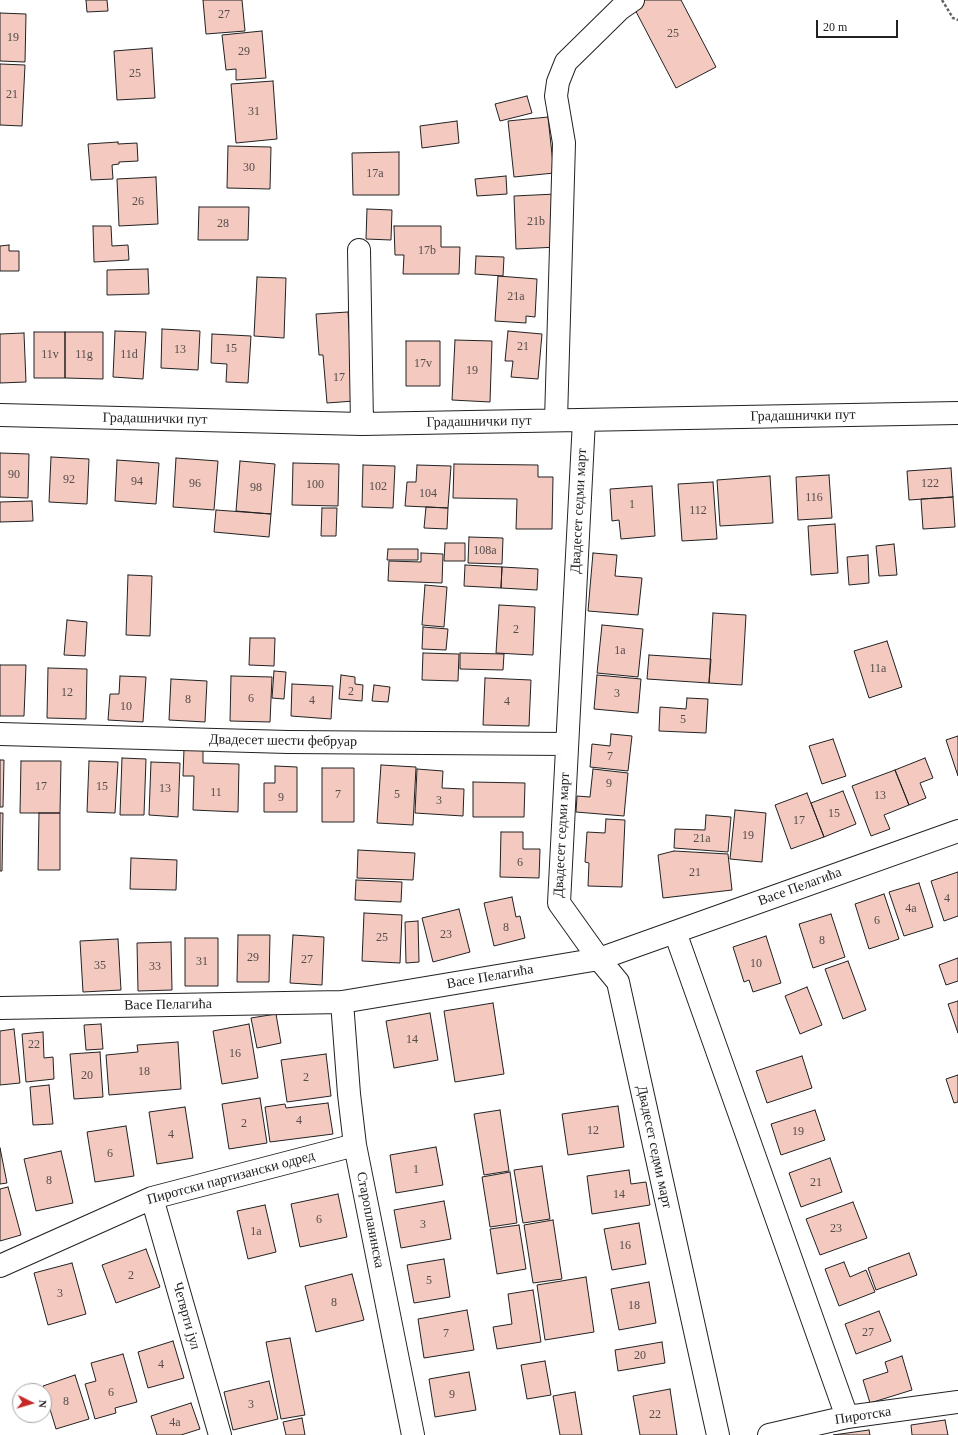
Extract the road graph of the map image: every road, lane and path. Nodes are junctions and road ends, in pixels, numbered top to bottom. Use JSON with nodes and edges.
{"nodes":[{"id":1,"x":633,"y":0,"type":"edge"},
{"id":2,"x":942,"y":0,"type":"edge"},
{"id":3,"x":958,"y":20,"type":"edge"},
{"id":4,"x":359,"y":250,"type":"dead end"},
{"id":5,"x":958,"y":413,"type":"edge"},
{"id":6,"x":0,"y":415,"type":"edge"},
{"id":7,"x":556,"y":420,"type":"junction"},
{"id":8,"x":584,"y":420,"type":"junction"},
{"id":9,"x":362,"y":424,"type":"junction"},
{"id":10,"x":0,"y":734,"type":"edge"},
{"id":11,"x":567,"y":744,"type":"junction"},
{"id":12,"x":958,"y":831,"type":"edge"},
{"id":13,"x":675,"y":932,"type":"junction"},
{"id":14,"x":599,"y":959,"type":"junction"},
{"id":15,"x":342,"y":1002,"type":"junction"},
{"id":16,"x":0,"y":1008,"type":"edge"},
{"id":17,"x":354,"y":1145,"type":"junction"},
{"id":18,"x":152,"y":1198,"type":"junction"},
{"id":19,"x":0,"y":1266,"type":"edge"},
{"id":20,"x":958,"y":1402,"type":"edge"},
{"id":21,"x":847,"y":1417,"type":"junction"},
{"id":22,"x":220,"y":1435,"type":"edge"},
{"id":23,"x":413,"y":1435,"type":"edge"},
{"id":24,"x":718,"y":1435,"type":"edge"},
{"id":25,"x":769,"y":1435,"type":"edge"}],
"edges":[{"from":1,"to":7,"type":"street"},
{"from":2,"to":3,"type":"path"},
{"from":4,"to":9,"type":"street"},
{"from":5,"to":8,"type":"street","name":"Градашнички пут"},
{"from":6,"to":9,"type":"street","name":"Градашнички пут"},
{"from":7,"to":8,"type":"street","name":"Градашнички пут"},
{"from":7,"to":9,"type":"street","name":"Градашнички пут"},
{"from":8,"to":11,"type":"street","name":"Двадесет седми март"},
{"from":10,"to":11,"type":"street","name":"Двадесет шести фебруар"},
{"from":11,"to":14,"type":"street","name":"Двадесет седми март"},
{"from":12,"to":13,"type":"street","name":"Васе Пелагића"},
{"from":13,"to":14,"type":"street","name":"Васе Пелагића"},
{"from":13,"to":21,"type":"street"},
{"from":14,"to":15,"type":"street","name":"Васе Пелагића"},
{"from":14,"to":24,"type":"street","name":"Двадесет седми март"},
{"from":15,"to":16,"type":"street","name":"Васе Пелагића"},
{"from":15,"to":17,"type":"street","name":"Старопланинска"},
{"from":17,"to":18,"type":"street","name":"Пиротски партизански одред"},
{"from":17,"to":23,"type":"street","name":"Старопланинска"},
{"from":18,"to":19,"type":"street","name":"Пиротски партизански одред"},
{"from":18,"to":22,"type":"street","name":"Четврти јул"},
{"from":20,"to":21,"type":"street","name":"Пиротска"},
{"from":21,"to":25,"type":"street","name":"Пиротска"}]}
